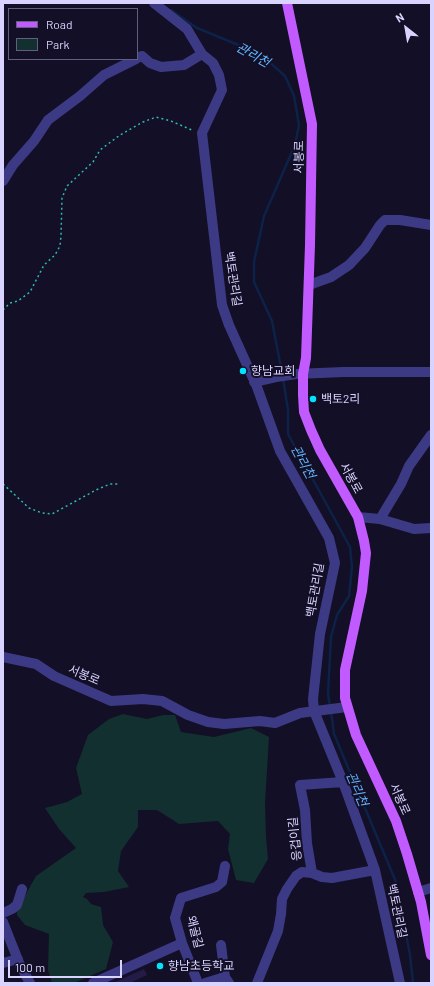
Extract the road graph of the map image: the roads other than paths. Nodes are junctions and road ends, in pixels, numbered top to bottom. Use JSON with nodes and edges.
{"nodes":[{"id":1,"x":154,"y":3,"type":"edge"},
{"id":2,"x":287,"y":3,"type":"edge"},
{"id":3,"x":202,"y":54,"type":"junction"},
{"id":4,"x":138,"y":58,"type":"edge"},
{"id":5,"x":134,"y":60,"type":"edge"},
{"id":6,"x":3,"y":181,"type":"edge"},
{"id":7,"x":431,"y":225,"type":"edge"},
{"id":8,"x":309,"y":285,"type":"junction"},
{"id":9,"x":431,"y":372,"type":"edge"},
{"id":10,"x":299,"y":374,"type":"junction"},
{"id":11,"x":254,"y":382,"type":"junction"},
{"id":12,"x":431,"y":435,"type":"edge"},
{"id":13,"x":358,"y":517,"type":"junction"},
{"id":14,"x":380,"y":519,"type":"junction"},
{"id":15,"x":431,"y":528,"type":"edge"},
{"id":16,"x":3,"y":657,"type":"edge"},
{"id":17,"x":347,"y":707,"type":"junction"},
{"id":18,"x":316,"y":710,"type":"junction"},
{"id":19,"x":343,"y":782,"type":"junction"},
{"id":20,"x":225,"y":866,"type":"dead end"},
{"id":21,"x":375,"y":870,"type":"junction"},
{"id":22,"x":312,"y":874,"type":"junction"},
{"id":23,"x":431,"y":888,"type":"edge"},
{"id":24,"x":22,"y":889,"type":"dead end"},
{"id":25,"x":418,"y":892,"type":"junction"},
{"id":26,"x":3,"y":913,"type":"edge"},
{"id":27,"x":3,"y":922,"type":"edge"},
{"id":28,"x":182,"y":944,"type":"junction"},
{"id":29,"x":221,"y":945,"type":"dead end"},
{"id":30,"x":431,"y":955,"type":"edge"},
{"id":31,"x":18,"y":959,"type":"junction"},
{"id":32,"x":3,"y":963,"type":"edge"},
{"id":33,"x":227,"y":980,"type":"edge"},
{"id":34,"x":30,"y":983,"type":"edge"},
{"id":35,"x":92,"y":983,"type":"edge"},
{"id":36,"x":198,"y":983,"type":"edge"},
{"id":37,"x":205,"y":983,"type":"edge"},
{"id":38,"x":257,"y":983,"type":"edge"},
{"id":39,"x":400,"y":983,"type":"edge"}],
"edges":[{"from":1,"to":3,"type":"street"},
{"from":2,"to":8,"type":"main road","name":"서봉로"},
{"from":3,"to":4,"type":"street"},
{"from":3,"to":11,"type":"street","name":"백토관리길"},
{"from":5,"to":6,"type":"street"},
{"from":7,"to":8,"type":"street"},
{"from":8,"to":10,"type":"main road","name":"서봉로"},
{"from":9,"to":10,"type":"street"},
{"from":10,"to":11,"type":"street"},
{"from":10,"to":13,"type":"main road","name":"서봉로"},
{"from":11,"to":18,"type":"street","name":"백토관리길"},
{"from":12,"to":14,"type":"street"},
{"from":13,"to":14,"type":"street"},
{"from":13,"to":17,"type":"main road","name":"서봉로"},
{"from":14,"to":15,"type":"street"},
{"from":16,"to":18,"type":"street","name":"서봉로"},
{"from":17,"to":18,"type":"street","name":"서봉로"},
{"from":17,"to":25,"type":"main road","name":"서봉로"},
{"from":18,"to":19,"type":"street","name":"백토관리길"},
{"from":19,"to":21,"type":"street","name":"백토관리길"},
{"from":19,"to":22,"type":"street","name":"응겁이길"},
{"from":20,"to":28,"type":"street","name":"왜골길"},
{"from":21,"to":22,"type":"street"},
{"from":21,"to":39,"type":"street","name":"백토관리길"},
{"from":22,"to":38,"type":"street","name":"응겁이길"},
{"from":23,"to":25,"type":"street"},
{"from":24,"to":26,"type":"street"},
{"from":25,"to":30,"type":"main road","name":"서봉로"},
{"from":27,"to":31,"type":"street"},
{"from":28,"to":35,"type":"street"},
{"from":28,"to":36,"type":"street","name":"왜골길"},
{"from":29,"to":33,"type":"street","name":"왜골길"},
{"from":31,"to":32,"type":"street"},
{"from":31,"to":34,"type":"street"},
{"from":33,"to":37,"type":"street","name":"왜골길"}]}
